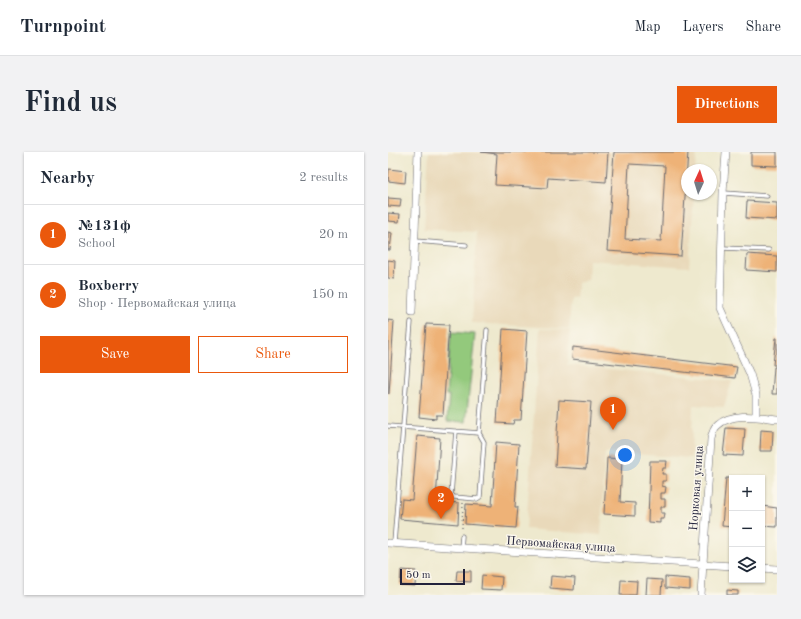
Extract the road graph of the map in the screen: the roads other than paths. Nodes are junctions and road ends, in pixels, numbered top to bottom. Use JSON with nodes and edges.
{"nodes":[{"id":1,"x":418,"y":152,"type":"edge"},
{"id":2,"x":726,"y":152,"type":"edge"},
{"id":3,"x":722,"y":193,"type":"junction"},
{"id":4,"x":767,"y":196,"type":"dead end"},
{"id":5,"x":415,"y":241,"type":"junction"},
{"id":6,"x":466,"y":245,"type":"dead end"},
{"id":7,"x":723,"y":248,"type":"junction"},
{"id":8,"x":769,"y":250,"type":"dead end"},
{"id":9,"x":412,"y":312,"type":"dead end"},
{"id":10,"x":410,"y":322,"type":"dead end"},
{"id":11,"x":487,"y":330,"type":"dead end"},
{"id":12,"x":756,"y":417,"type":"junction"},
{"id":13,"x":777,"y":419,"type":"edge"},
{"id":14,"x":388,"y":426,"type":"edge"},
{"id":15,"x":403,"y":427,"type":"junction"},
{"id":16,"x":456,"y":431,"type":"junction"},
{"id":17,"x":479,"y":433,"type":"junction"},
{"id":18,"x":462,"y":536,"type":"dead end"},
{"id":19,"x":391,"y":543,"type":"edge"},
{"id":20,"x":461,"y":548,"type":"junction"},
{"id":21,"x":702,"y":564,"type":"junction"},
{"id":22,"x":729,"y":566,"type":"edge"},
{"id":23,"x":765,"y":568,"type":"edge"},
{"id":24,"x":777,"y":569,"type":"edge"},
{"id":25,"x":701,"y":595,"type":"edge"}],
"edges":[{"from":1,"to":5,"type":"street"},
{"from":2,"to":3,"type":"street"},
{"from":3,"to":4,"type":"lane"},
{"from":3,"to":7,"type":"street"},
{"from":5,"to":6,"type":"lane"},
{"from":5,"to":9,"type":"street"},
{"from":7,"to":8,"type":"lane"},
{"from":7,"to":12,"type":"street"},
{"from":10,"to":15,"type":"lane"},
{"from":11,"to":17,"type":"lane"},
{"from":12,"to":13,"type":"street","name":"Норковая улица"},
{"from":12,"to":21,"type":"street","name":"Норковая улица"},
{"from":14,"to":15,"type":"lane"},
{"from":15,"to":16,"type":"lane"},
{"from":15,"to":19,"type":"lane"},
{"from":16,"to":17,"type":"lane"},
{"from":16,"to":17,"type":"lane"},
{"from":18,"to":20,"type":"lane"},
{"from":19,"to":20,"type":"street","name":"Первомайская улица"},
{"from":20,"to":21,"type":"street","name":"Первомайская улица"},
{"from":21,"to":22,"type":"street","name":"Первомайская улица"},
{"from":21,"to":25,"type":"street","name":"Норковая улица"},
{"from":23,"to":24,"type":"street"}]}
